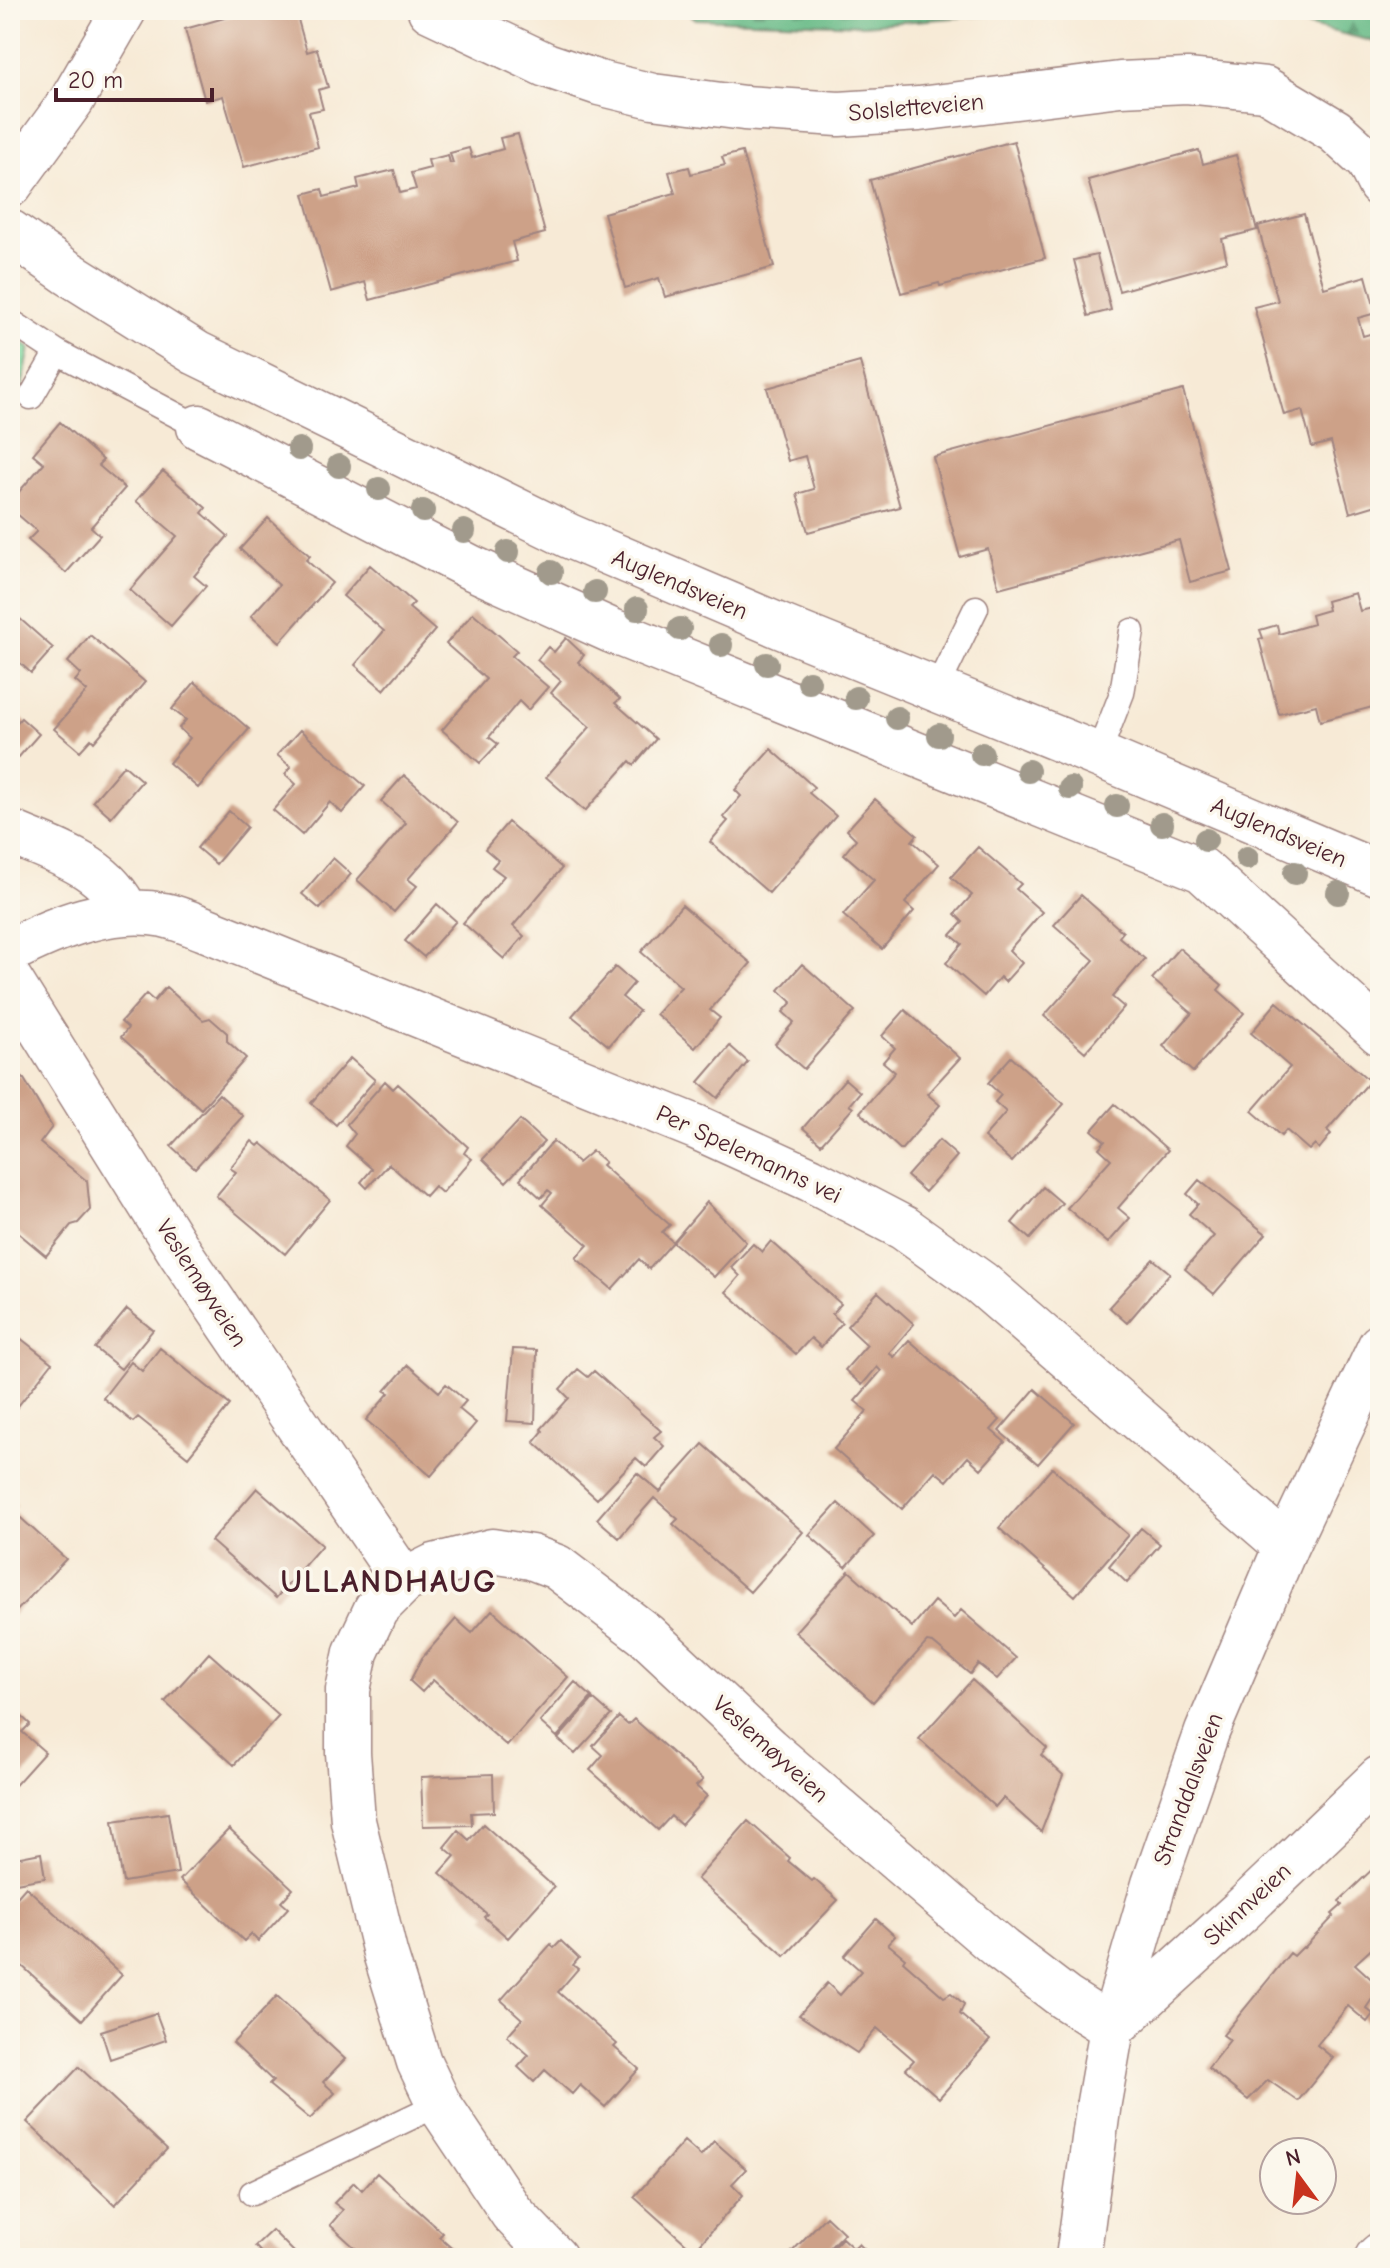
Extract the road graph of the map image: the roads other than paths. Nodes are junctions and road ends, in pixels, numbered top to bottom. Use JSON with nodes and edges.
{"nodes":[{"id":1,"x":124,"y":10,"type":"edge"},
{"id":2,"x":430,"y":10,"type":"edge"},
{"id":3,"x":10,"y":185,"type":"edge"},
{"id":4,"x":1380,"y":185,"type":"edge"},
{"id":5,"x":10,"y":232,"type":"edge"},
{"id":6,"x":10,"y":321,"type":"edge"},
{"id":7,"x":57,"y":352,"type":"junction"},
{"id":8,"x":31,"y":397,"type":"dead end"},
{"id":9,"x":199,"y":427,"type":"joint"},
{"id":10,"x":976,"y":608,"type":"dead end"},
{"id":11,"x":1132,"y":631,"type":"dead end"},
{"id":12,"x":936,"y":690,"type":"junction"},
{"id":13,"x":1098,"y":755,"type":"junction"},
{"id":14,"x":10,"y":832,"type":"edge"},
{"id":15,"x":1380,"y":874,"type":"edge"},
{"id":16,"x":127,"y":913,"type":"junction"},
{"id":17,"x":10,"y":951,"type":"edge"},
{"id":18,"x":10,"y":980,"type":"edge"},
{"id":19,"x":1380,"y":1033,"type":"edge"},
{"id":20,"x":1380,"y":1346,"type":"edge"},
{"id":21,"x":1370,"y":1393,"type":"edge"},
{"id":22,"x":1286,"y":1546,"type":"junction"},
{"id":23,"x":404,"y":1581,"type":"junction"},
{"id":24,"x":1380,"y":1778,"type":"edge"},
{"id":25,"x":1112,"y":2028,"type":"junction"},
{"id":26,"x":439,"y":2104,"type":"junction"},
{"id":27,"x":252,"y":2193,"type":"dead end"},
{"id":28,"x":555,"y":2258,"type":"edge"},
{"id":29,"x":1078,"y":2258,"type":"edge"}],
"edges":[{"from":1,"to":3,"type":"street"},
{"from":2,"to":4,"type":"street","name":"Solsletteveien"},
{"from":5,"to":12,"type":"street","name":"Auglendsveien"},
{"from":6,"to":7,"type":"lane"},
{"from":7,"to":8,"type":"lane"},
{"from":7,"to":9,"type":"lane"},
{"from":9,"to":19,"type":"street"},
{"from":10,"to":12,"type":"lane"},
{"from":11,"to":13,"type":"lane"},
{"from":12,"to":13,"type":"street","name":"Auglendsveien"},
{"from":13,"to":15,"type":"street","name":"Auglendsveien"},
{"from":14,"to":16,"type":"street"},
{"from":16,"to":17,"type":"street","name":"Per Spelemanns vei"},
{"from":16,"to":22,"type":"street","name":"Per Spelemanns vei"},
{"from":18,"to":23,"type":"street","name":"Veslemøyveien"},
{"from":20,"to":21,"type":"street","name":"Stranddalsveien"},
{"from":21,"to":22,"type":"street","name":"Stranddalsveien"},
{"from":22,"to":25,"type":"street","name":"Stranddalsveien"},
{"from":23,"to":25,"type":"street","name":"Veslemøyveien"},
{"from":23,"to":26,"type":"street","name":"Veslemøyveien"},
{"from":24,"to":25,"type":"street","name":"Skinnveien"},
{"from":25,"to":29,"type":"street","name":"Stranddalsveien"},
{"from":26,"to":27,"type":"lane"},
{"from":26,"to":28,"type":"street","name":"Veslemøyveien"}]}
